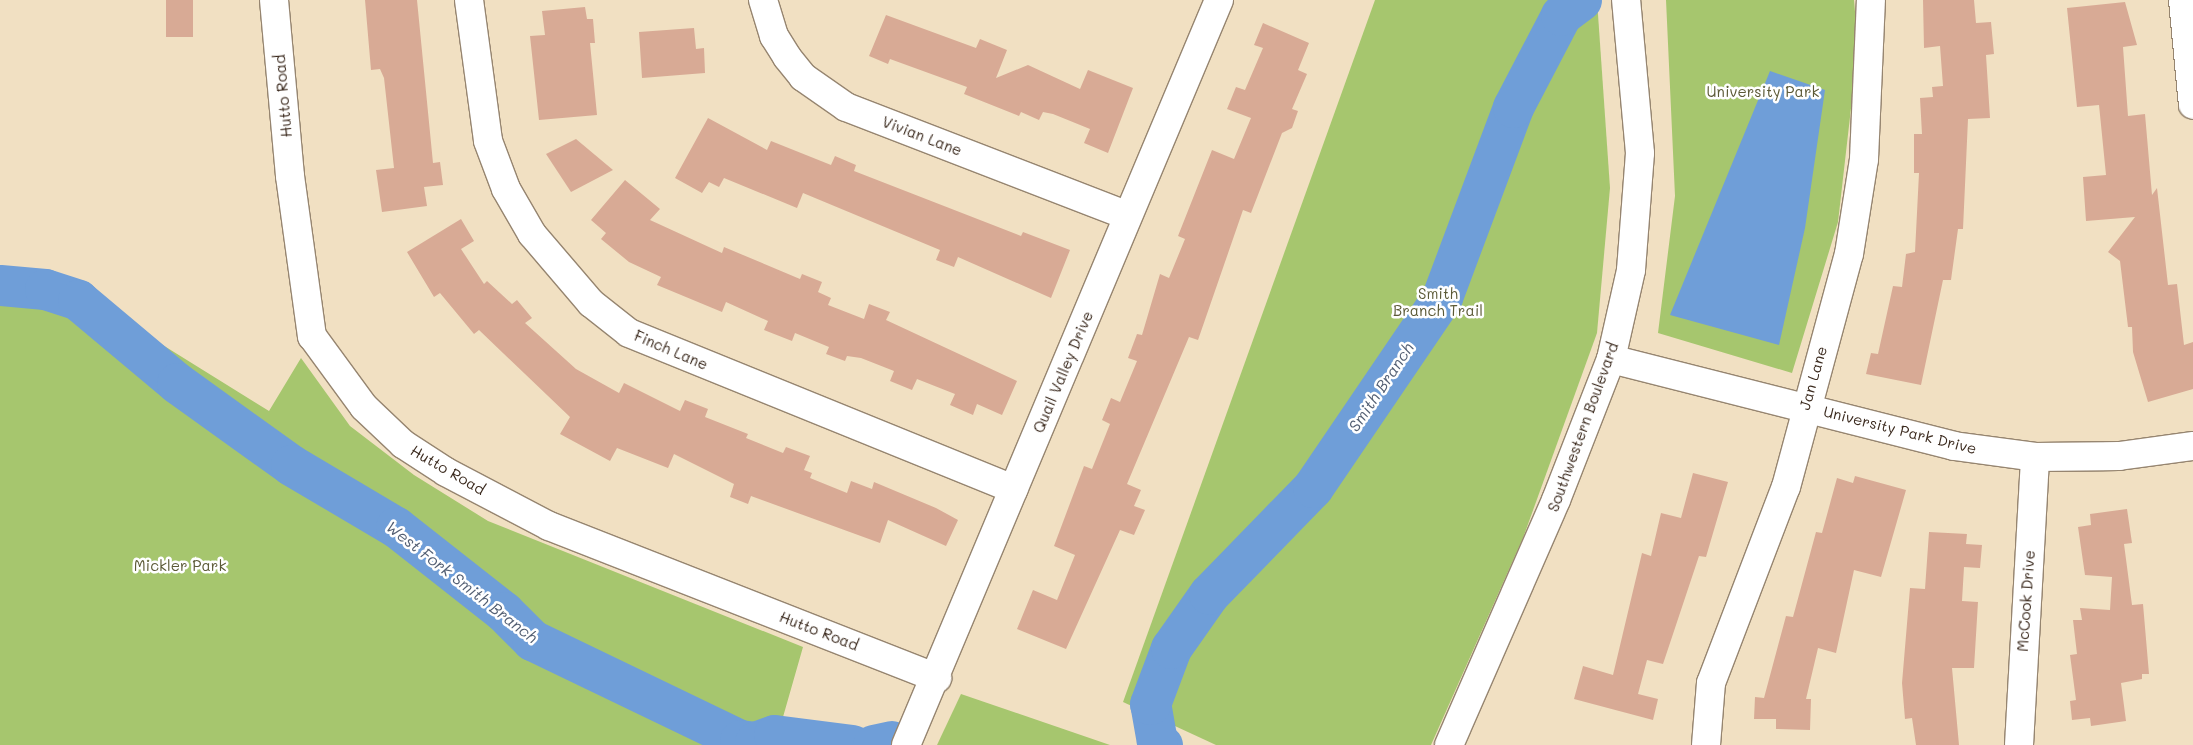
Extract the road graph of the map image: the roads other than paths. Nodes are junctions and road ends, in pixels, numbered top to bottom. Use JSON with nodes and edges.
{"nodes":[{"id":1,"x":274,"y":0,"type":"edge"},
{"id":2,"x":469,"y":0,"type":"edge"},
{"id":3,"x":763,"y":0,"type":"edge"},
{"id":4,"x":1219,"y":0,"type":"edge"},
{"id":5,"x":1626,"y":0,"type":"edge"},
{"id":6,"x":1871,"y":0,"type":"edge"},
{"id":7,"x":2183,"y":0,"type":"edge"},
{"id":8,"x":2193,"y":105,"type":"edge"},
{"id":9,"x":1128,"y":216,"type":"junction"},
{"id":10,"x":1611,"y":359,"type":"junction"},
{"id":11,"x":1805,"y":406,"type":"junction"},
{"id":12,"x":2193,"y":446,"type":"edge"},
{"id":13,"x":2035,"y":457,"type":"junction"},
{"id":14,"x":1014,"y":489,"type":"junction"},
{"id":15,"x":937,"y":678,"type":"junction"},
{"id":16,"x":906,"y":745,"type":"edge"},
{"id":17,"x":1449,"y":745,"type":"edge"},
{"id":18,"x":1706,"y":745,"type":"edge"},
{"id":19,"x":2019,"y":745,"type":"edge"}],
"edges":[{"from":1,"to":15,"type":"street","name":"Hutto Road"},
{"from":2,"to":14,"type":"street","name":"Finch Lane"},
{"from":3,"to":9,"type":"street","name":"Vivian Lane"},
{"from":4,"to":9,"type":"street","name":"Quail Valley Drive"},
{"from":5,"to":10,"type":"street","name":"Southwestern Boulevard"},
{"from":6,"to":11,"type":"street","name":"Jan Lane"},
{"from":7,"to":8,"type":"street"},
{"from":9,"to":14,"type":"street","name":"Quail Valley Drive"},
{"from":10,"to":11,"type":"street","name":"University Park Drive"},
{"from":10,"to":17,"type":"street","name":"Southwestern Boulevard"},
{"from":11,"to":13,"type":"street","name":"University Park Drive"},
{"from":11,"to":18,"type":"street","name":"Jan Lane"},
{"from":12,"to":13,"type":"street","name":"University Park Drive"},
{"from":13,"to":19,"type":"street","name":"McCook Drive"},
{"from":14,"to":15,"type":"street","name":"Quail Valley Drive"},
{"from":15,"to":16,"type":"street","name":"Quail Valley Drive"}]}
